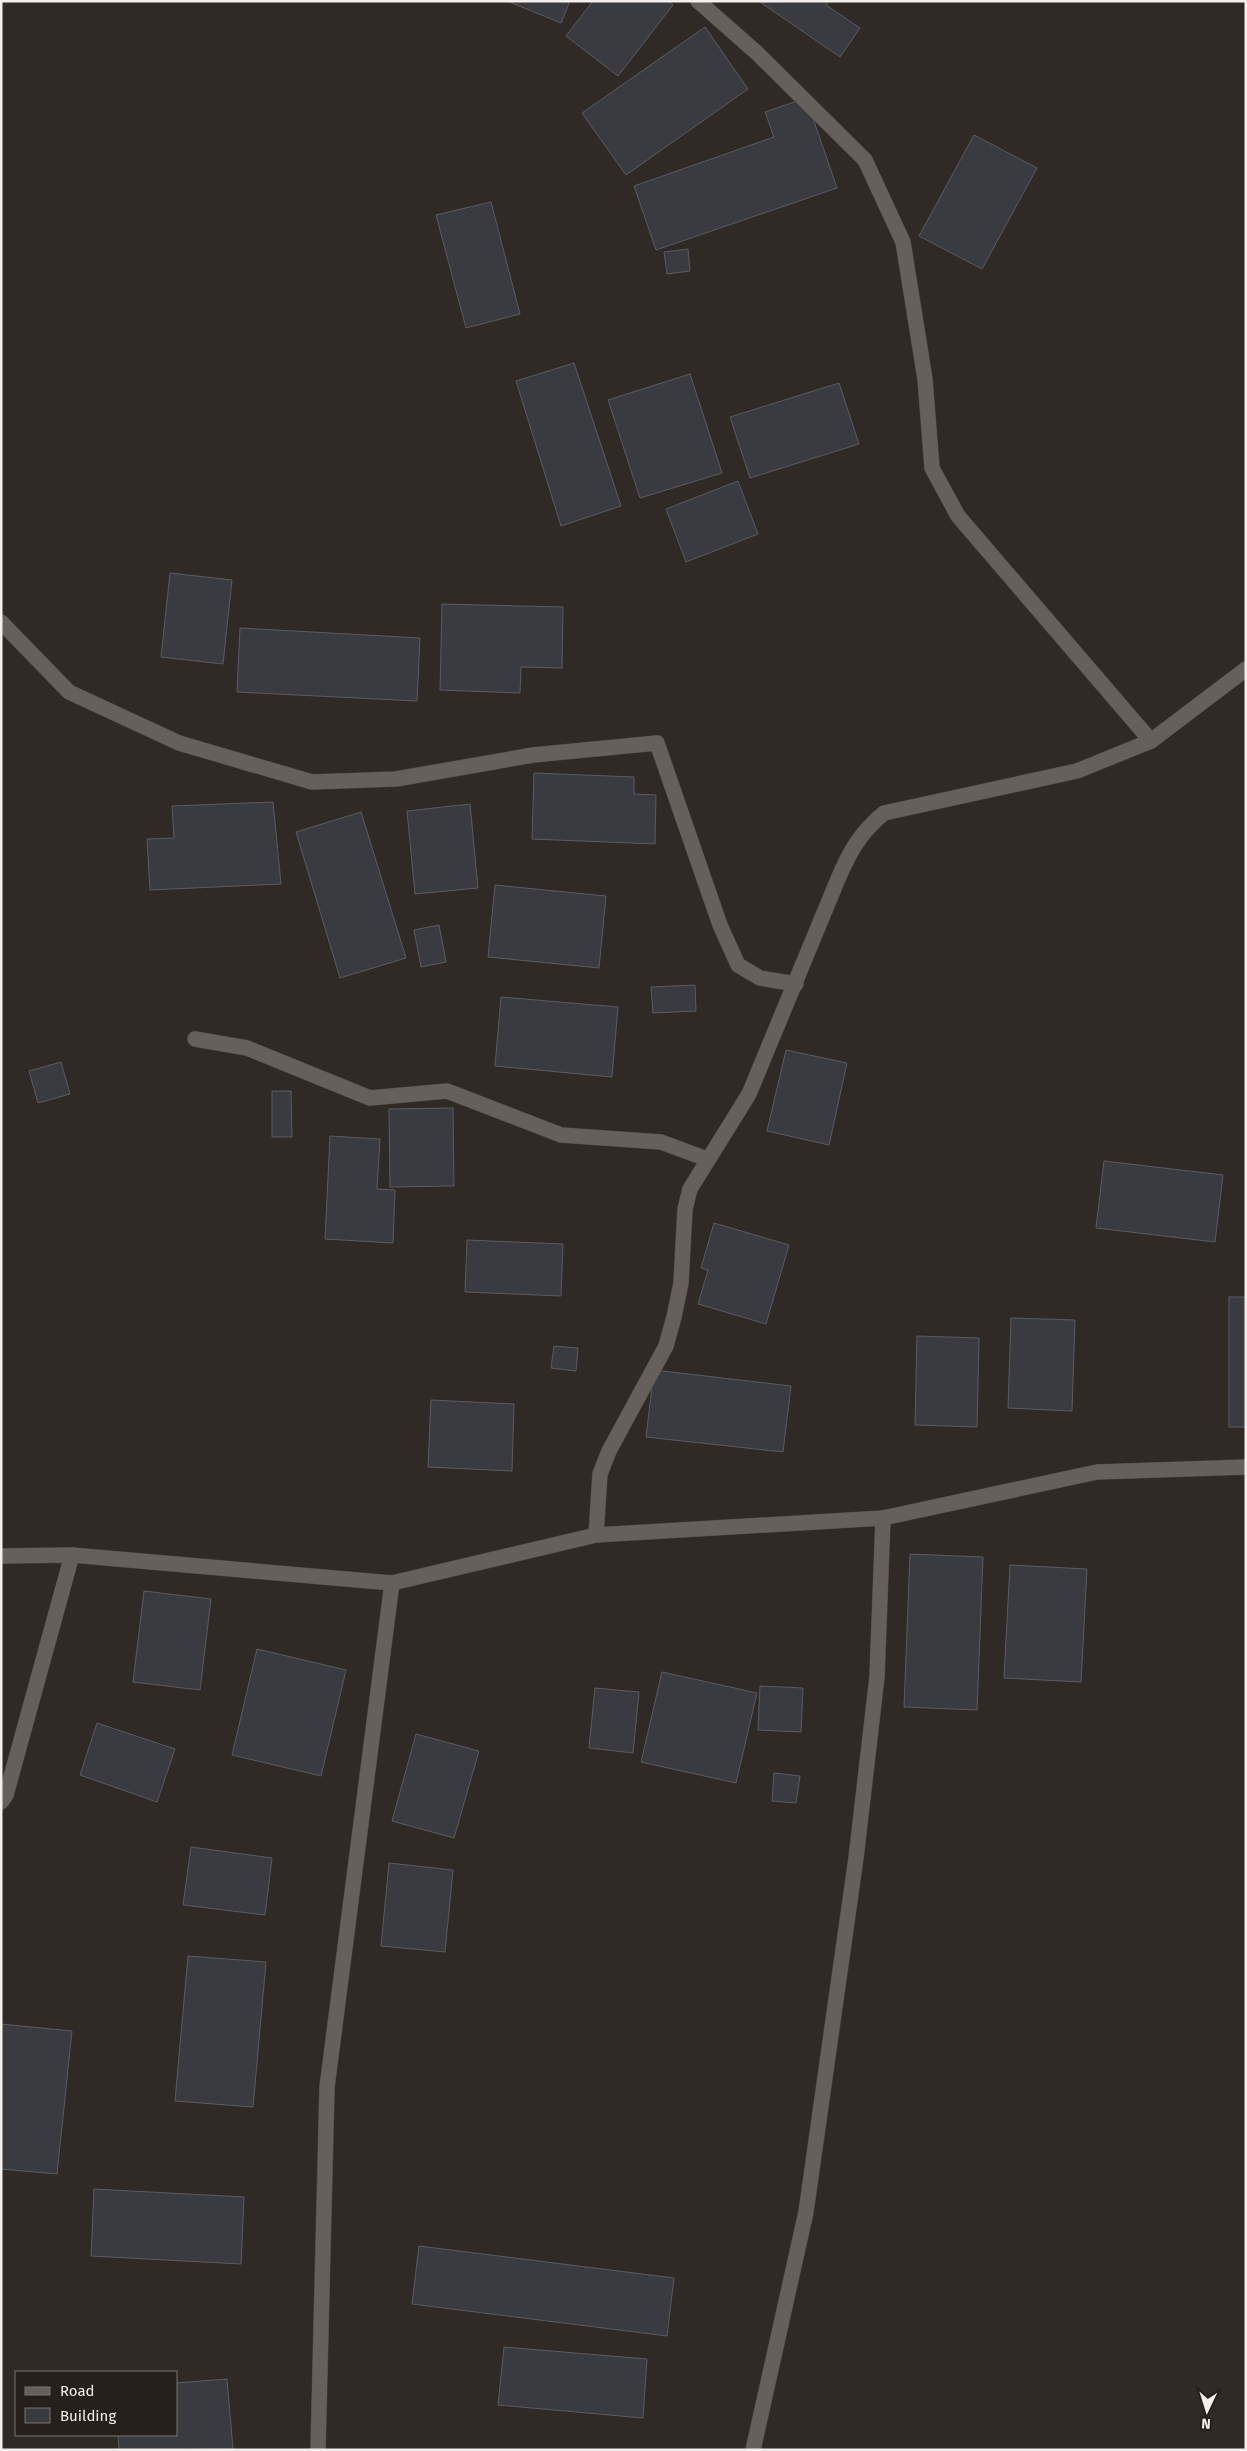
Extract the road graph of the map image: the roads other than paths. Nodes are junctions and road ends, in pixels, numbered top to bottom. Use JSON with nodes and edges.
{"nodes":[{"id":1,"x":698,"y":1,"type":"edge"},
{"id":2,"x":1,"y":622,"type":"edge"},
{"id":3,"x":1246,"y":669,"type":"edge"},
{"id":4,"x":1151,"y":741,"type":"junction"},
{"id":5,"x":796,"y":984,"type":"junction"},
{"id":6,"x":195,"y":1039,"type":"dead end"},
{"id":7,"x":707,"y":1159,"type":"junction"},
{"id":8,"x":1246,"y":1467,"type":"edge"},
{"id":9,"x":883,"y":1518,"type":"junction"},
{"id":10,"x":596,"y":1534,"type":"junction"},
{"id":11,"x":72,"y":1555,"type":"junction"},
{"id":12,"x":1,"y":1556,"type":"edge"},
{"id":13,"x":392,"y":1584,"type":"junction"},
{"id":14,"x":1,"y":1802,"type":"edge"},
{"id":15,"x":318,"y":2450,"type":"edge"},
{"id":16,"x":753,"y":2450,"type":"edge"}],
"edges":[{"from":1,"to":4,"type":"street"},
{"from":2,"to":5,"type":"street"},
{"from":3,"to":4,"type":"street"},
{"from":4,"to":5,"type":"street"},
{"from":5,"to":7,"type":"street"},
{"from":6,"to":7,"type":"street"},
{"from":7,"to":10,"type":"street"},
{"from":8,"to":9,"type":"street"},
{"from":9,"to":10,"type":"street"},
{"from":9,"to":16,"type":"street"},
{"from":10,"to":13,"type":"street"},
{"from":11,"to":12,"type":"street"},
{"from":11,"to":13,"type":"street"},
{"from":11,"to":14,"type":"street"},
{"from":13,"to":15,"type":"street"}]}
